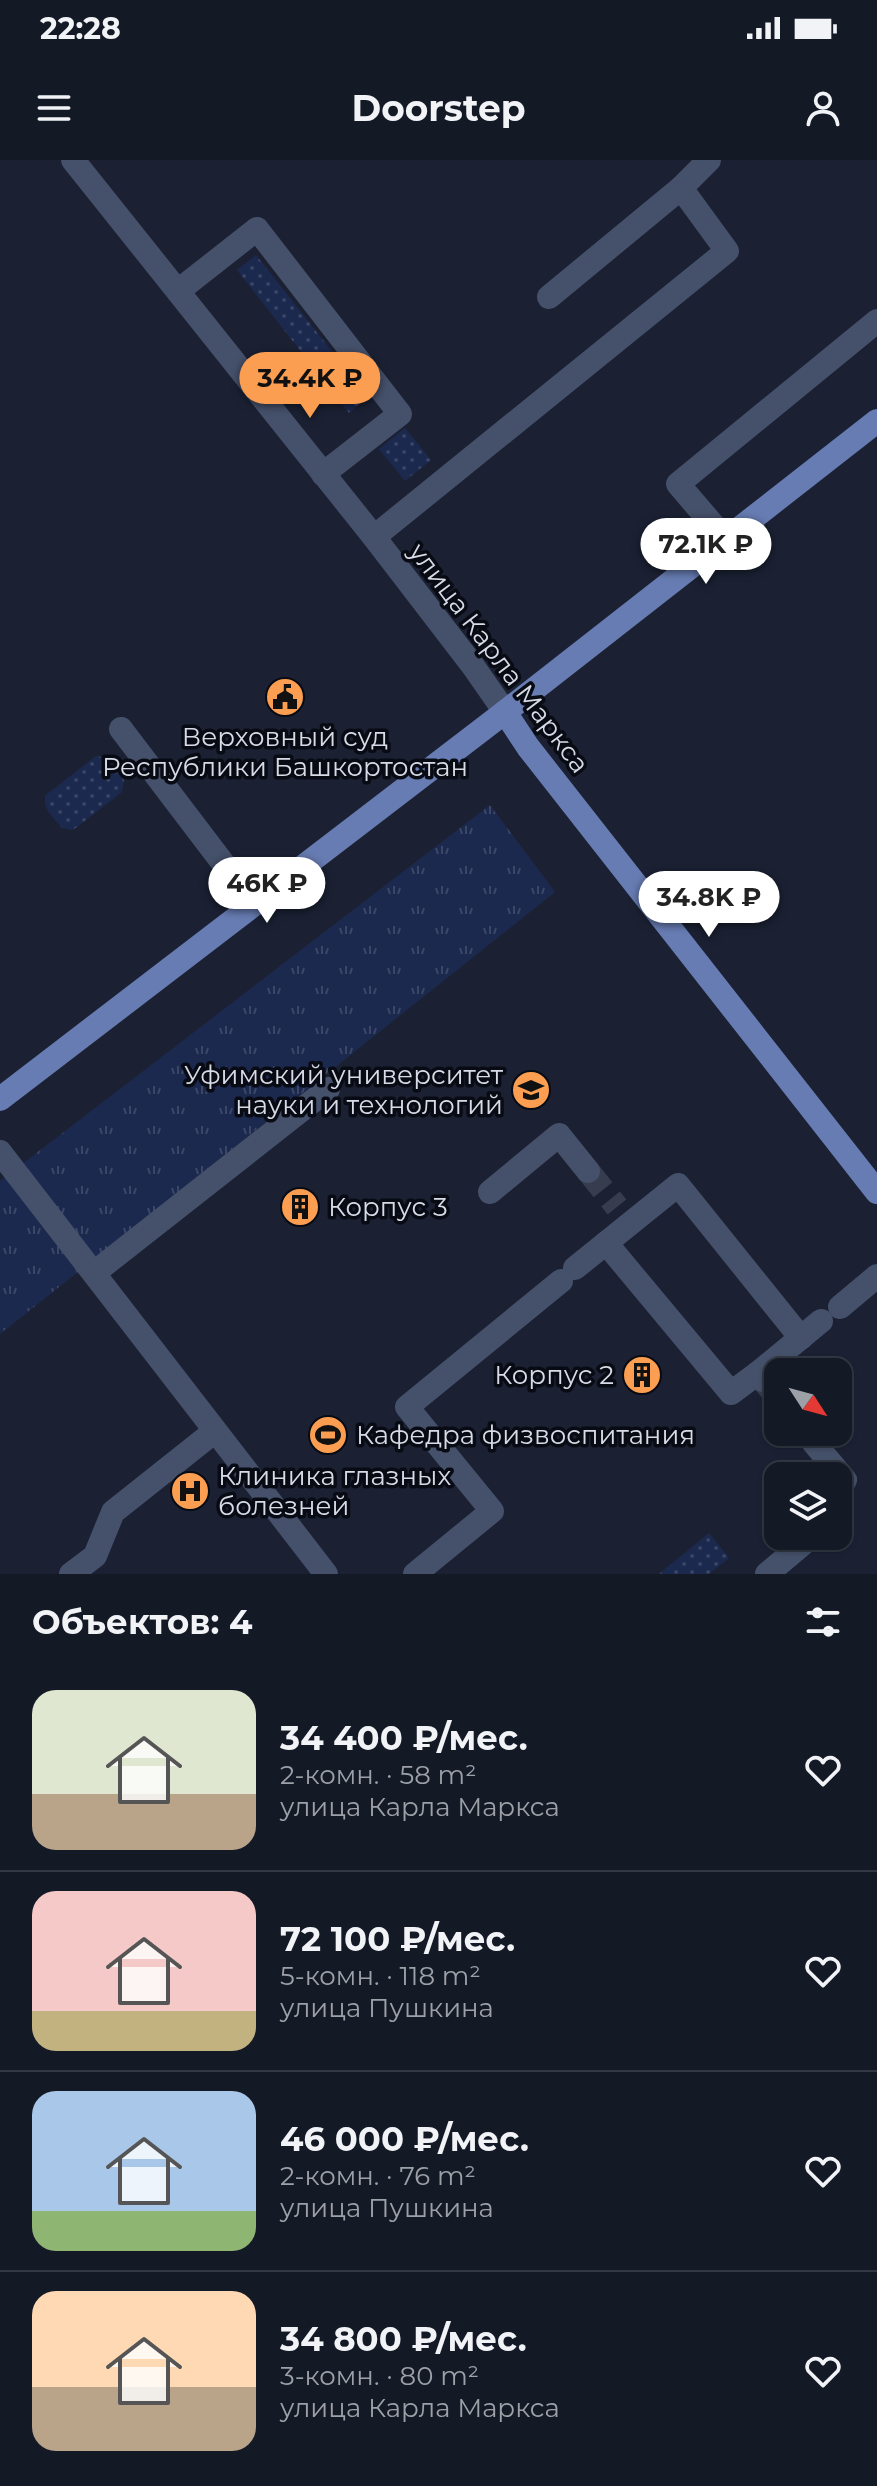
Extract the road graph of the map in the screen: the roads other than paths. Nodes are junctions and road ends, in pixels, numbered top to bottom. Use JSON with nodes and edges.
{"nodes":[{"id":1,"x":73,"y":160,"type":"edge"},
{"id":2,"x":709,"y":160,"type":"edge"},
{"id":3,"x":681,"y":188,"type":"junction"},
{"id":4,"x":178,"y":291,"type":"junction"},
{"id":5,"x":549,"y":297,"type":"dead end"},
{"id":6,"x":877,"y":321,"type":"edge"},
{"id":7,"x":877,"y":421,"type":"edge"},
{"id":8,"x":323,"y":474,"type":"junction"},
{"id":9,"x":374,"y":537,"type":"junction"},
{"id":10,"x":726,"y":540,"type":"junction"},
{"id":11,"x":505,"y":712,"type":"junction"},
{"id":12,"x":121,"y":729,"type":"dead end"},
{"id":13,"x":254,"y":904,"type":"junction"},
{"id":14,"x":328,"y":1089,"type":"dead end"},
{"id":15,"x":0,"y":1099,"type":"edge"},
{"id":16,"x":0,"y":1152,"type":"edge"},
{"id":17,"x":588,"y":1171,"type":"tunnel mouth"},
{"id":18,"x":490,"y":1192,"type":"dead end"},
{"id":19,"x":877,"y":1192,"type":"edge"},
{"id":20,"x":606,"y":1243,"type":"junction"},
{"id":21,"x":94,"y":1273,"type":"junction"},
{"id":22,"x":877,"y":1276,"type":"edge"},
{"id":23,"x":801,"y":1338,"type":"junction"},
{"id":24,"x":215,"y":1431,"type":"junction"},
{"id":25,"x":817,"y":1446,"type":"edge"},
{"id":26,"x":830,"y":1462,"type":"edge"},
{"id":27,"x":795,"y":1550,"type":"edge"},
{"id":28,"x":71,"y":1574,"type":"edge"},
{"id":29,"x":326,"y":1574,"type":"edge"},
{"id":30,"x":415,"y":1574,"type":"edge"},
{"id":31,"x":767,"y":1574,"type":"edge"}],
"edges":[{"from":1,"to":4,"type":"street","name":"улица Карла Маркса"},
{"from":2,"to":3,"type":"street"},
{"from":3,"to":5,"type":"street"},
{"from":3,"to":9,"type":"street"},
{"from":4,"to":8,"type":"street","name":"улица Карла Маркса"},
{"from":4,"to":8,"type":"street"},
{"from":6,"to":10,"type":"street"},
{"from":7,"to":10,"type":"main road"},
{"from":8,"to":9,"type":"street","name":"улица Карла Маркса"},
{"from":9,"to":11,"type":"street","name":"улица Карла Маркса"},
{"from":10,"to":11,"type":"main road"},
{"from":11,"to":13,"type":"main road"},
{"from":11,"to":19,"type":"main road","name":"улица Карла Маркса"},
{"from":12,"to":13,"type":"street"},
{"from":13,"to":15,"type":"main road"},
{"from":14,"to":21,"type":"street"},
{"from":16,"to":21,"type":"street"},
{"from":17,"to":18,"type":"street"},
{"from":20,"to":23,"type":"street"},
{"from":20,"to":23,"type":"street"},
{"from":20,"to":30,"type":"street"},
{"from":21,"to":24,"type":"street"},
{"from":22,"to":23,"type":"street"},
{"from":24,"to":28,"type":"street"},
{"from":24,"to":29,"type":"street"},
{"from":25,"to":26,"type":"street"},
{"from":27,"to":31,"type":"street"}]}
